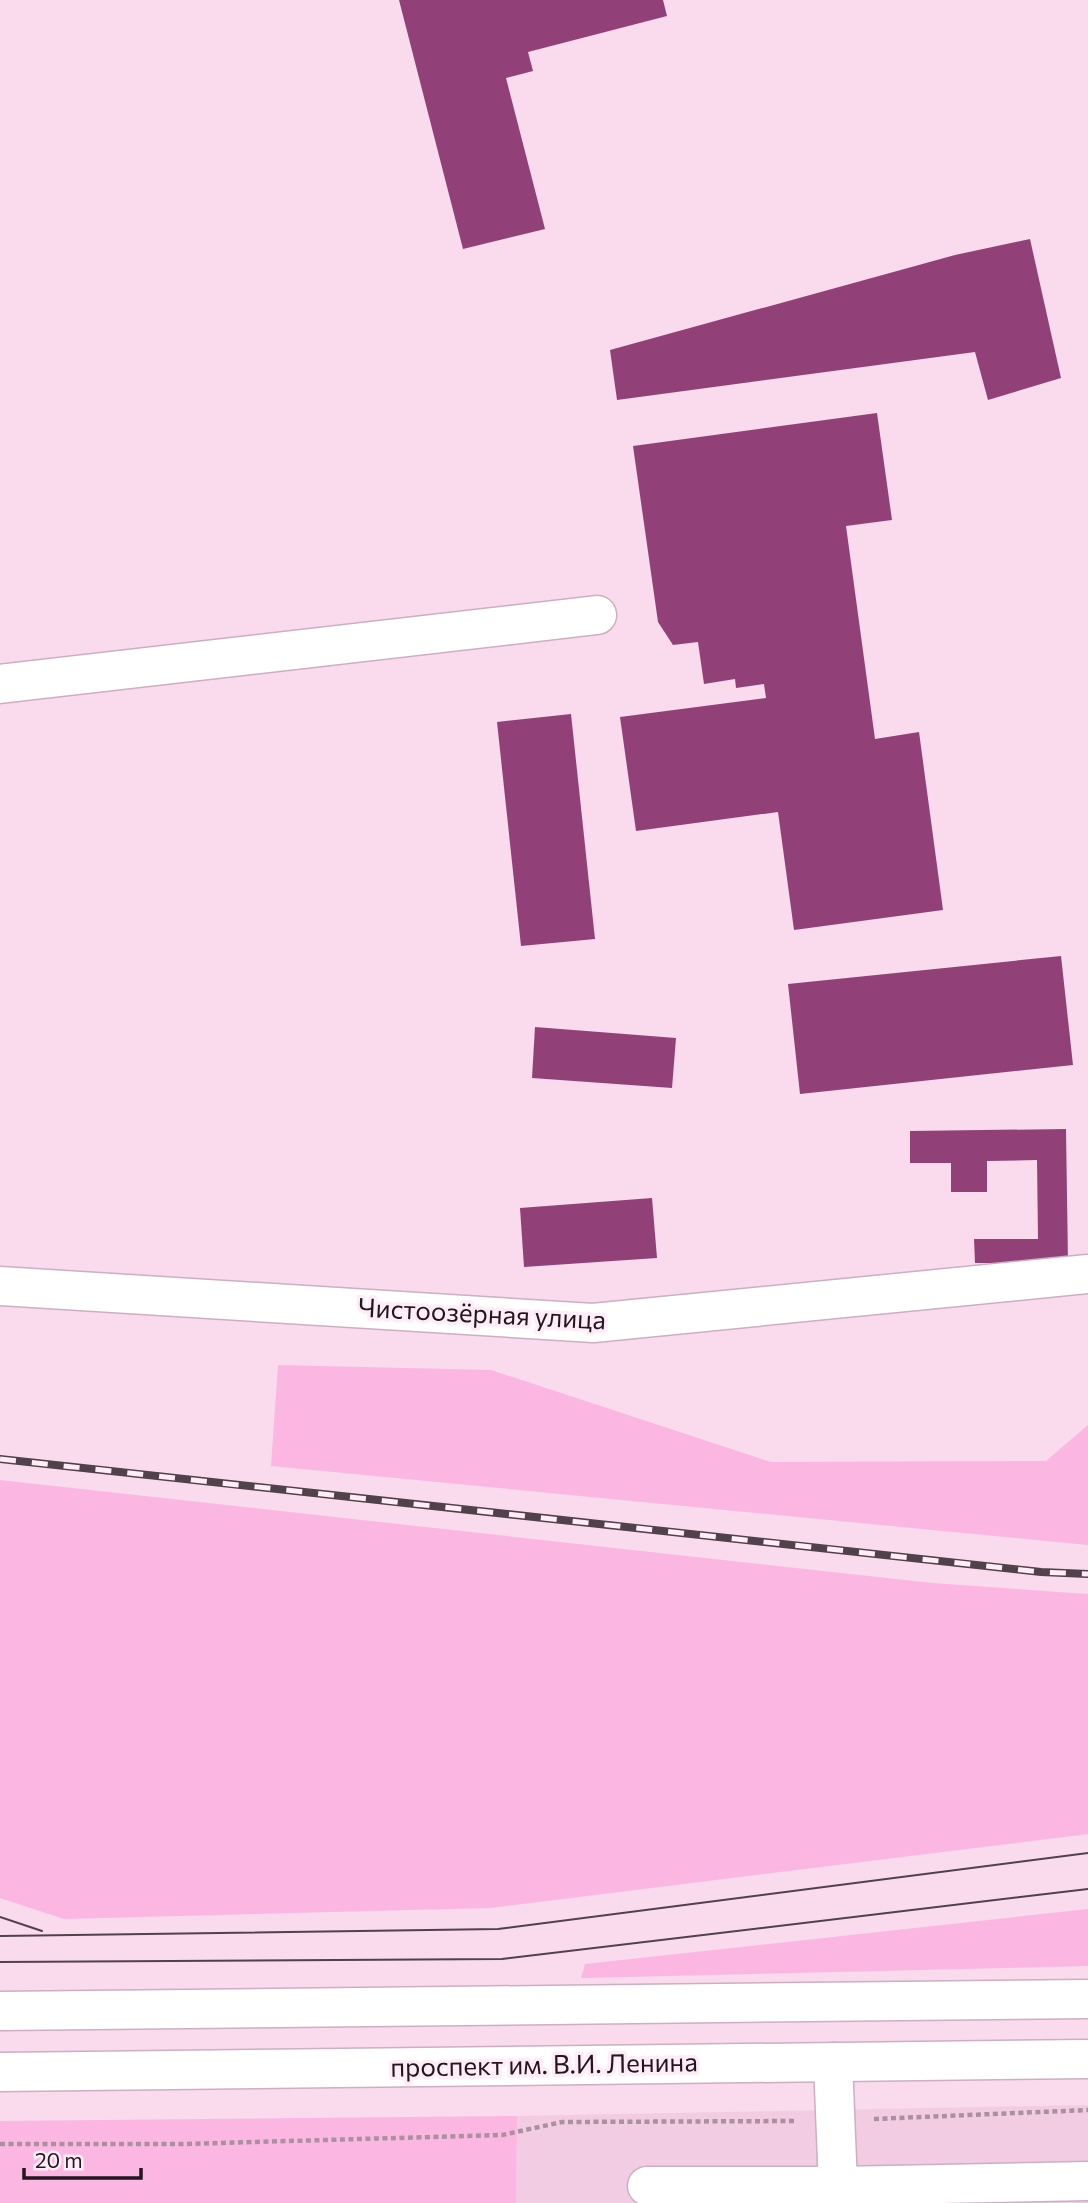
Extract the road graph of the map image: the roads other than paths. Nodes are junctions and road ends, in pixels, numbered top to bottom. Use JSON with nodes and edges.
{"nodes":[{"id":1,"x":597,"y":615,"type":"dead end"},
{"id":2,"x":0,"y":684,"type":"edge"},
{"id":3,"x":1088,"y":1274,"type":"edge"},
{"id":4,"x":0,"y":1286,"type":"edge"},
{"id":5,"x":1088,"y":1999,"type":"edge"},
{"id":6,"x":0,"y":2011,"type":"edge"},
{"id":7,"x":1088,"y":2059,"type":"edge"},
{"id":8,"x":833,"y":2062,"type":"junction"},
{"id":9,"x":0,"y":2072,"type":"edge"},
{"id":10,"x":1088,"y":2181,"type":"edge"},
{"id":11,"x":647,"y":2186,"type":"dead end"},
{"id":12,"x":838,"y":2186,"type":"junction"}],
"edges":[{"from":1,"to":2,"type":"main road"},
{"from":3,"to":4,"type":"main road","name":"Чистоозёрная улица"},
{"from":5,"to":6,"type":"main road"},
{"from":7,"to":8,"type":"main road","name":"проспект им. В.И. Ленина"},
{"from":8,"to":9,"type":"main road","name":"проспект им. В.И. Ленина"},
{"from":8,"to":12,"type":"main road"},
{"from":10,"to":12,"type":"main road"},
{"from":11,"to":12,"type":"main road"}]}
